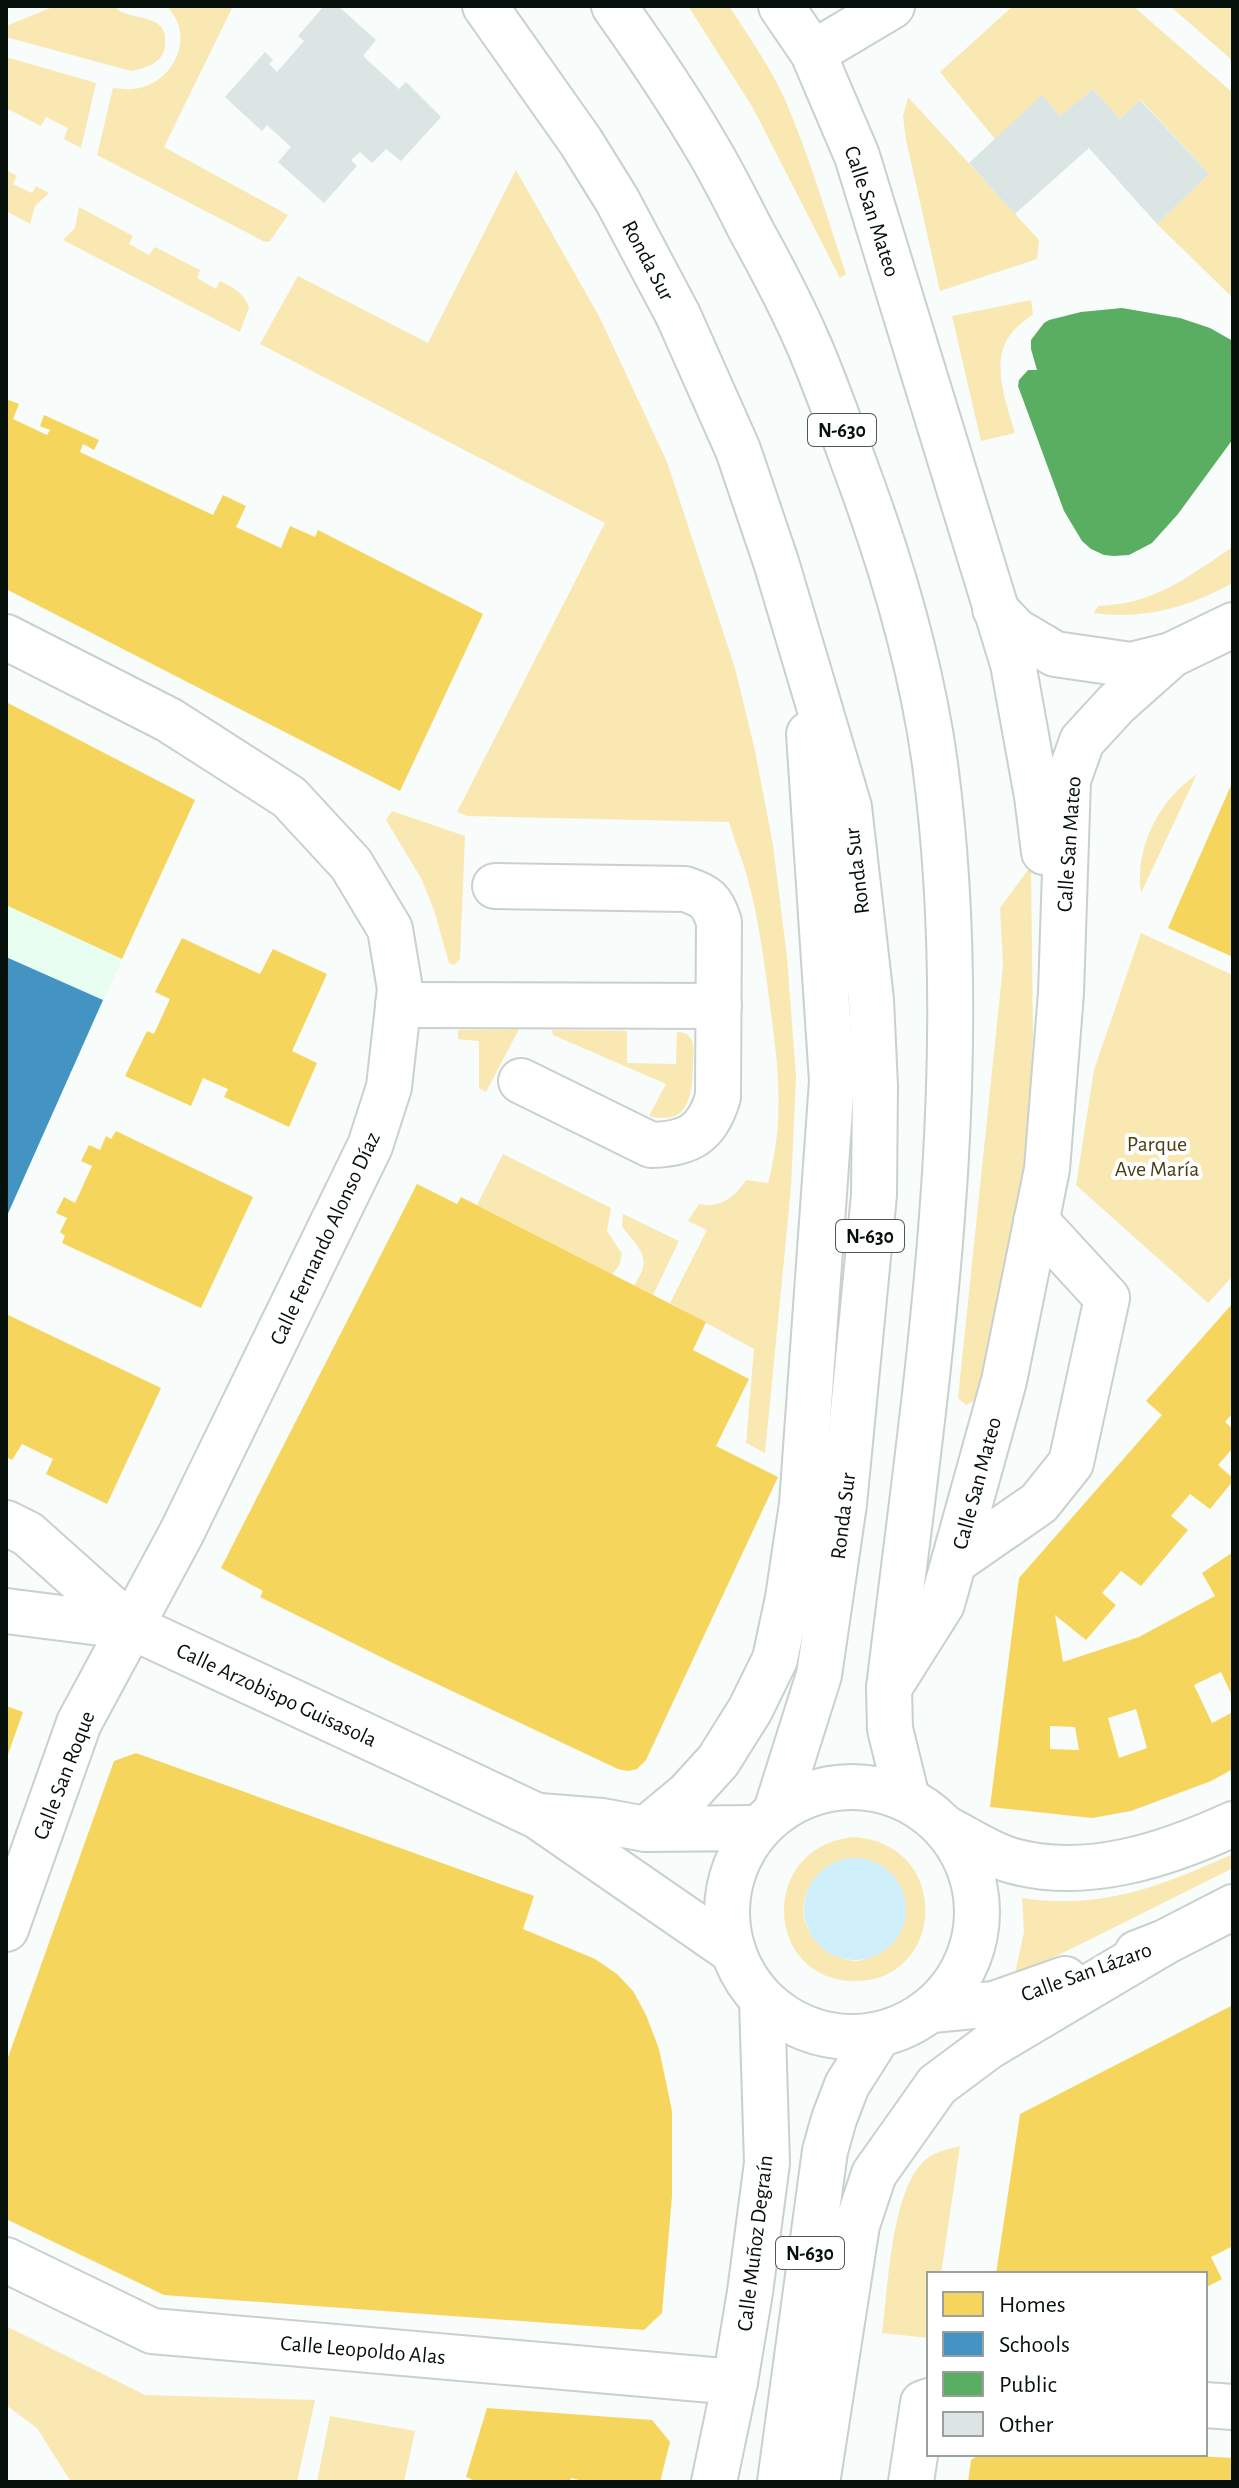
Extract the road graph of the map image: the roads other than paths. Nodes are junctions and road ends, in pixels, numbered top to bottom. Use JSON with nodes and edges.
{"nodes":[{"id":1,"x":485,"y":6,"type":"edge"},
{"id":2,"x":614,"y":6,"type":"edge"},
{"id":3,"x":781,"y":6,"type":"edge"},
{"id":4,"x":892,"y":6,"type":"edge"},
{"id":5,"x":813,"y":53,"type":"junction"},
{"id":6,"x":995,"y":609,"type":"junction"},
{"id":7,"x":1233,"y":625,"type":"edge"},
{"id":8,"x":6,"y":637,"type":"edge"},
{"id":9,"x":1171,"y":655,"type":"junction"},
{"id":10,"x":804,"y":660,"type":"junction"},
{"id":11,"x":495,"y":886,"type":"dead end"},
{"id":12,"x":1061,"y":993,"type":"junction"},
{"id":13,"x":398,"y":1005,"type":"junction"},
{"id":14,"x":719,"y":1006,"type":"junction"},
{"id":15,"x":521,"y":1081,"type":"dead end"},
{"id":16,"x":1036,"y":1221,"type":"junction"},
{"id":17,"x":6,"y":1523,"type":"edge"},
{"id":18,"x":954,"y":1562,"type":"junction"},
{"id":19,"x":6,"y":1611,"type":"edge"},
{"id":20,"x":132,"y":1627,"type":"junction"},
{"id":21,"x":889,"y":1688,"type":"junction"},
{"id":22,"x":907,"y":1798,"type":"junction"},
{"id":23,"x":537,"y":1816,"type":"junction"},
{"id":24,"x":766,"y":1820,"type":"junction"},
{"id":25,"x":1233,"y":1824,"type":"edge"},
{"id":26,"x":646,"y":1829,"type":"junction"},
{"id":27,"x":947,"y":1829,"type":"junction"},
{"id":28,"x":1233,"y":1907,"type":"edge"},
{"id":29,"x":6,"y":1929,"type":"edge"},
{"id":30,"x":1163,"y":1943,"type":"junction"},
{"id":31,"x":731,"y":1950,"type":"junction"},
{"id":32,"x":762,"y":2001,"type":"junction"},
{"id":33,"x":932,"y":2010,"type":"junction"},
{"id":34,"x":878,"y":2036,"type":"junction"},
{"id":35,"x":6,"y":2260,"type":"edge"},
{"id":36,"x":735,"y":2382,"type":"junction"},
{"id":37,"x":926,"y":2402,"type":"edge"},
{"id":38,"x":1207,"y":2405,"type":"edge"},
{"id":39,"x":1233,"y":2407,"type":"edge"},
{"id":40,"x":714,"y":2482,"type":"edge"},
{"id":41,"x":780,"y":2482,"type":"edge"},
{"id":42,"x":815,"y":2482,"type":"edge"},
{"id":43,"x":911,"y":2482,"type":"edge"}],
"edges":[{"from":1,"to":10,"type":"main road","name":"Ronda Sur","number":"N-630"},
{"from":2,"to":21,"type":"main road","number":"N-630"},
{"from":3,"to":5,"type":"main road","name":"Calle San Mateo"},
{"from":4,"to":5,"type":"main road"},
{"from":5,"to":6,"type":"main road","name":"Calle San Mateo"},
{"from":6,"to":9,"type":"main road"},
{"from":6,"to":12,"type":"main road","name":"Calle San Mateo"},
{"from":7,"to":9,"type":"main road"},
{"from":8,"to":13,"type":"main road","name":"Calle Fernando Alonso Díaz"},
{"from":9,"to":12,"type":"main road","name":"Calle San Mateo"},
{"from":10,"to":24,"type":"main road","name":"Ronda Sur","number":"N-630"},
{"from":10,"to":26,"type":"main road"},
{"from":11,"to":14,"type":"main road"},
{"from":12,"to":16,"type":"main road","name":"Calle San Mateo"},
{"from":13,"to":14,"type":"main road"},
{"from":13,"to":20,"type":"main road","name":"Calle Fernando Alonso Díaz"},
{"from":14,"to":15,"type":"main road"},
{"from":16,"to":18,"type":"main road","name":"Calle San Mateo"},
{"from":16,"to":18,"type":"main road"},
{"from":17,"to":20,"type":"main road"},
{"from":18,"to":21,"type":"main road","name":"Calle San Mateo"},
{"from":19,"to":20,"type":"main road","name":"Calle Arzobispo Guisasola"},
{"from":20,"to":23,"type":"main road","name":"Calle Arzobispo Guisasola"},
{"from":20,"to":29,"type":"main road","name":"Calle San Roque"},
{"from":21,"to":22,"type":"main road","number":"N-630"},
{"from":22,"to":24,"type":"main road"},
{"from":22,"to":27,"type":"main road"},
{"from":23,"to":26,"type":"main road","name":"Calle Arzobispo Guisasola"},
{"from":23,"to":31,"type":"main road","name":"Calle Arzobispo Guisasola"},
{"from":24,"to":26,"type":"main road","name":"Calle Arzobispo Guisasola"},
{"from":24,"to":31,"type":"main road"},
{"from":25,"to":27,"type":"main road"},
{"from":27,"to":33,"type":"main road"},
{"from":28,"to":30,"type":"main road","name":"Calle San Lázaro"},
{"from":30,"to":33,"type":"main road","name":"Calle San Lázaro"},
{"from":30,"to":42,"type":"main road"},
{"from":31,"to":32,"type":"main road"},
{"from":32,"to":34,"type":"main road"},
{"from":32,"to":36,"type":"main road","name":"Calle Muñoz Degraín","number":"N-630"},
{"from":33,"to":34,"type":"main road"},
{"from":34,"to":41,"type":"main road","number":"N-630"},
{"from":35,"to":36,"type":"main road","name":"Calle Leopoldo Alas"},
{"from":36,"to":40,"type":"main road","name":"Calle Muñoz Degraín","number":"N-630"},
{"from":37,"to":43,"type":"main road"},
{"from":38,"to":39,"type":"main road"}]}
